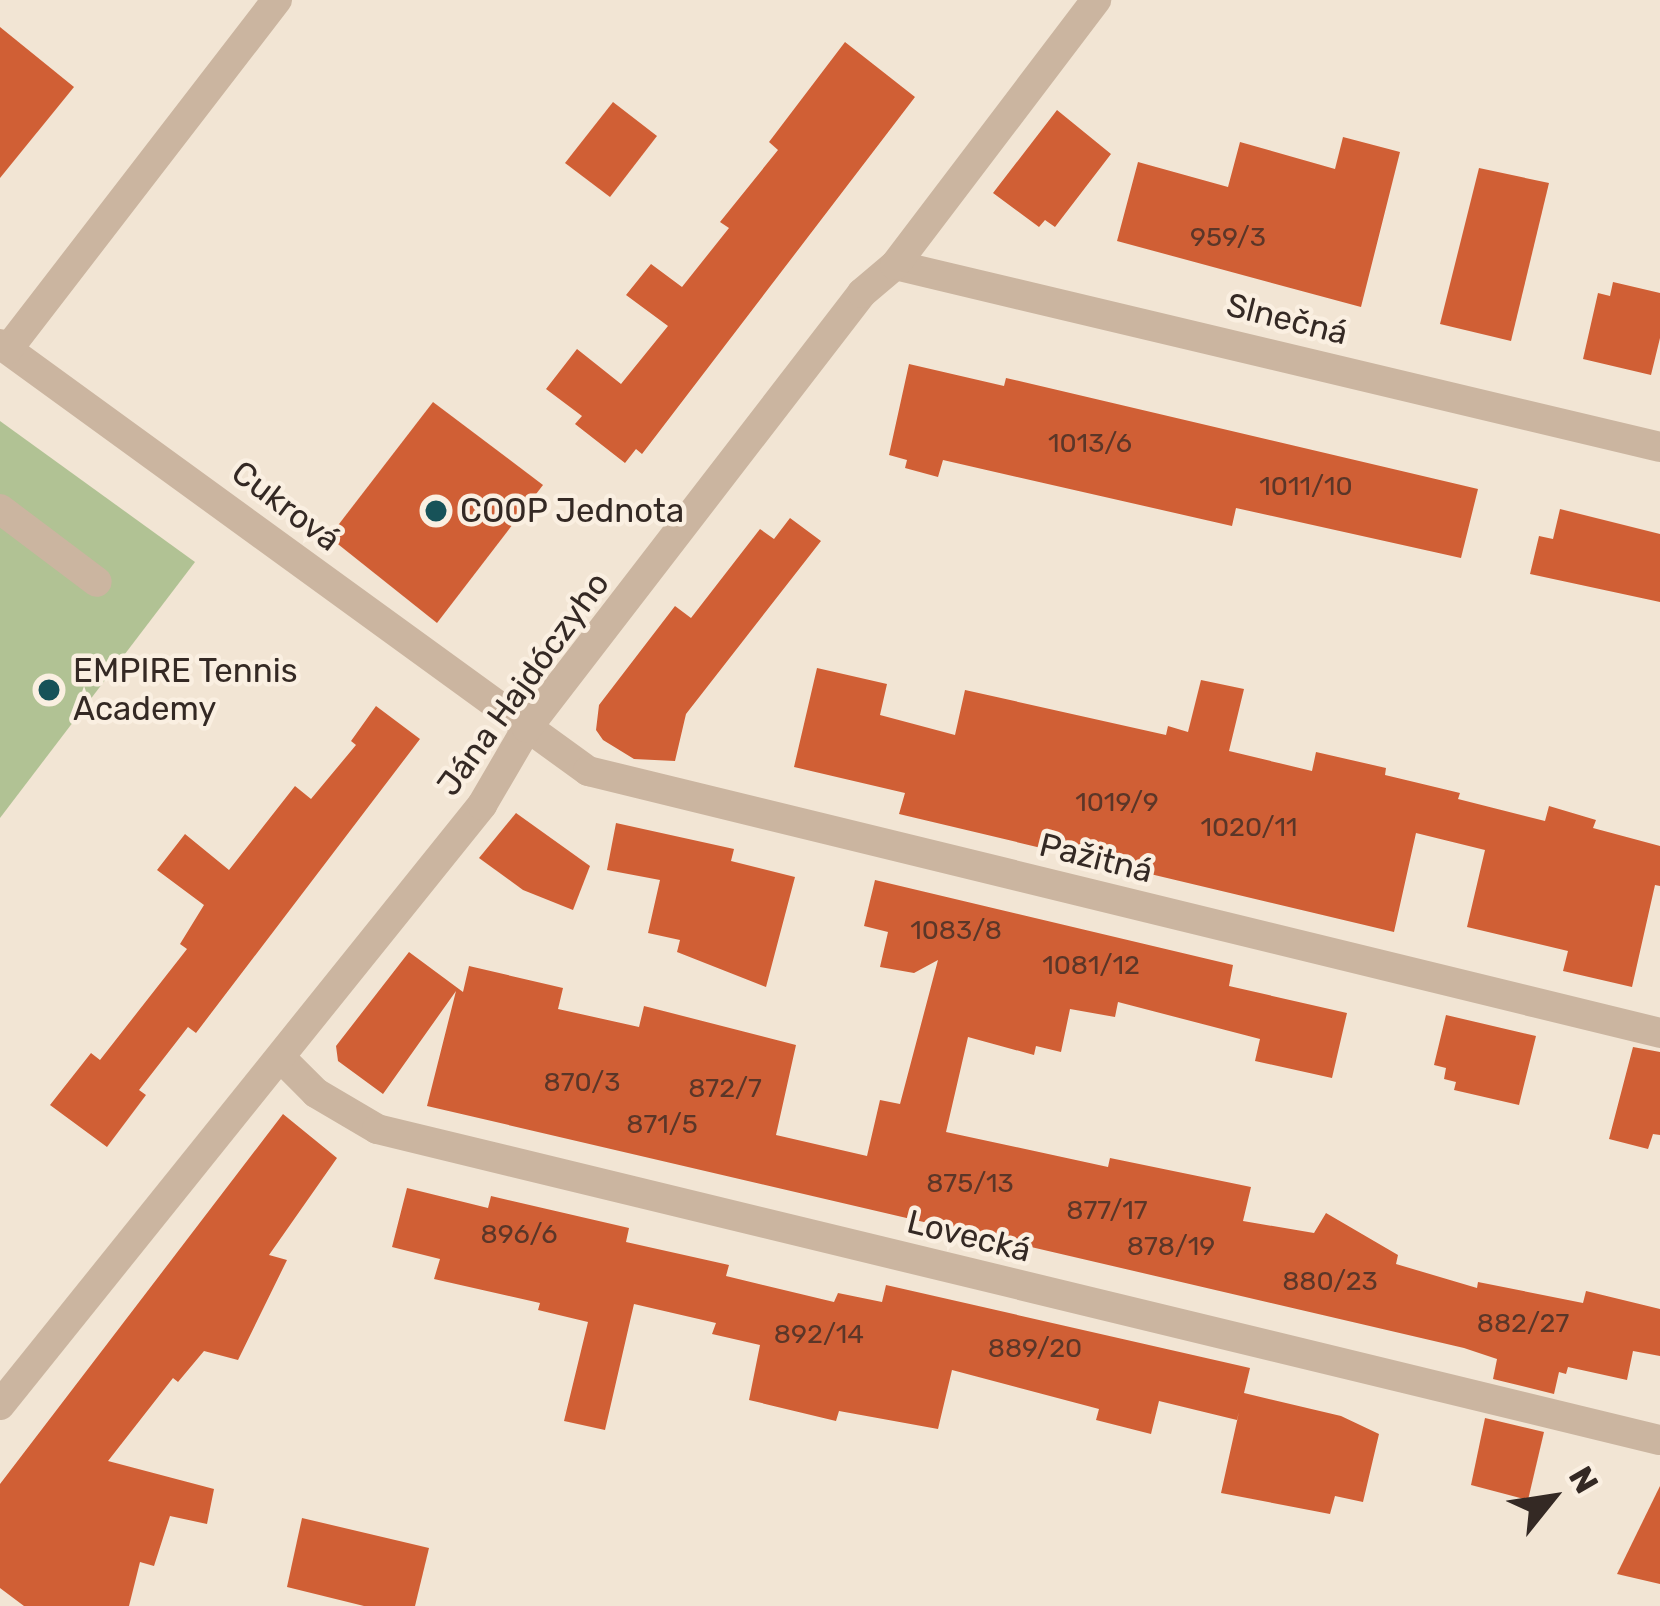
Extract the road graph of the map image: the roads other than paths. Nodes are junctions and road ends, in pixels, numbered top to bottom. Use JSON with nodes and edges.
{"nodes":[{"id":1,"x":277,"y":0,"type":"edge"},
{"id":2,"x":1096,"y":0,"type":"edge"},
{"id":3,"x":896,"y":265,"type":"junction"},
{"id":4,"x":4,"y":346,"type":"edge"},
{"id":5,"x":1660,"y":447,"type":"edge"},
{"id":6,"x":0,"y":509,"type":"edge"},
{"id":7,"x":97,"y":582,"type":"dead end"},
{"id":8,"x":526,"y":728,"type":"junction"},
{"id":9,"x":1660,"y":1033,"type":"edge"},
{"id":10,"x":282,"y":1059,"type":"junction"},
{"id":11,"x":0,"y":1405,"type":"edge"},
{"id":12,"x":1660,"y":1440,"type":"edge"}],
"edges":[{"from":1,"to":4,"type":"street"},
{"from":2,"to":3,"type":"street","name":"Jána Hajdóczyho"},
{"from":3,"to":5,"type":"street","name":"Slnečná"},
{"from":3,"to":8,"type":"street","name":"Jána Hajdóczyho"},
{"from":4,"to":8,"type":"street","name":"Cukrová"},
{"from":6,"to":7,"type":"street"},
{"from":8,"to":9,"type":"street","name":"Pažitná"},
{"from":8,"to":10,"type":"street","name":"Jána Hajdóczyho"},
{"from":10,"to":11,"type":"street","name":"Jána Hajdóczyho"},
{"from":10,"to":12,"type":"street","name":"Lovecká"}]}
